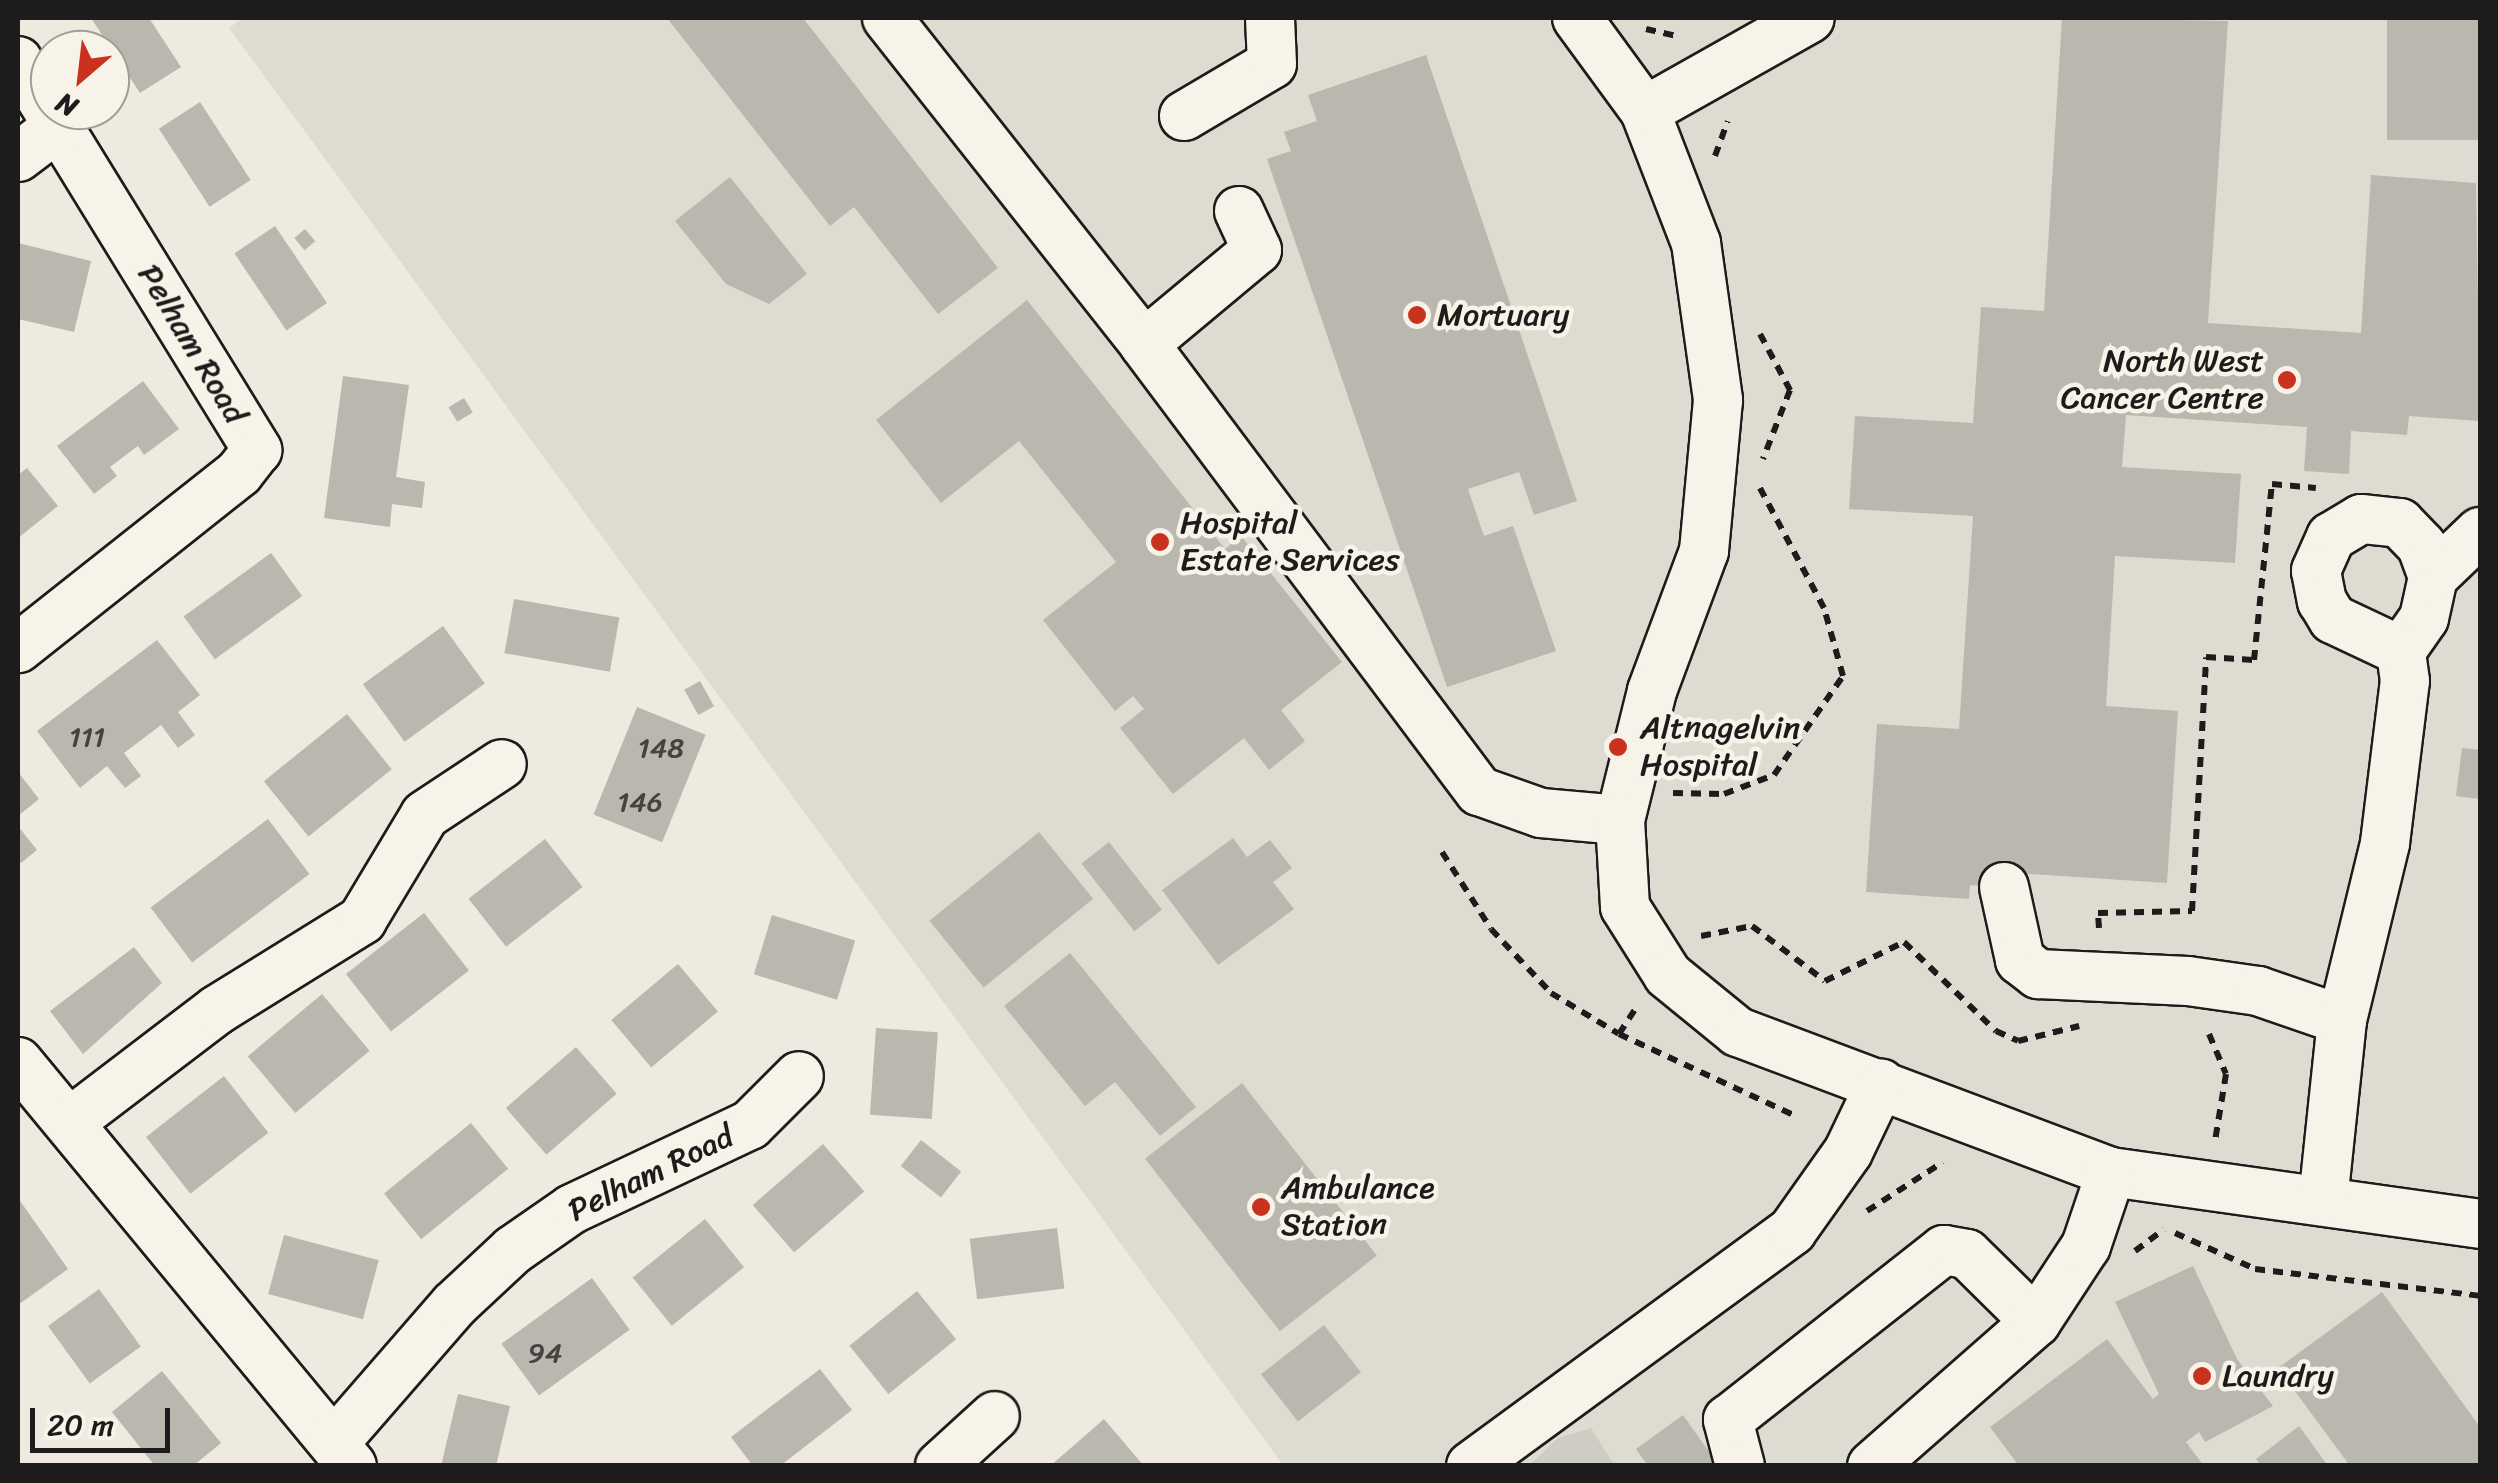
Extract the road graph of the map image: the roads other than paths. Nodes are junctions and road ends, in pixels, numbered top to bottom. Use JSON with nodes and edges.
{"nodes":[{"id":1,"x":886,"y":18,"type":"edge"},
{"id":2,"x":1270,"y":18,"type":"edge"},
{"id":3,"x":1577,"y":18,"type":"edge"},
{"id":4,"x":1810,"y":18,"type":"edge"},
{"id":5,"x":1645,"y":112,"type":"junction"},
{"id":6,"x":1184,"y":116,"type":"dead end"},
{"id":7,"x":54,"y":130,"type":"edge"},
{"id":8,"x":61,"y":130,"type":"edge"},
{"id":9,"x":18,"y":156,"type":"edge"},
{"id":10,"x":1239,"y":211,"type":"dead end"},
{"id":11,"x":1144,"y":344,"type":"junction"},
{"id":12,"x":2480,"y":532,"type":"edge"},
{"id":13,"x":2433,"y":577,"type":"junction"},
{"id":14,"x":18,"y":648,"type":"edge"},
{"id":15,"x":2401,"y":650,"type":"junction"},
{"id":16,"x":502,"y":764,"type":"dead end"},
{"id":17,"x":1620,"y":820,"type":"junction"},
{"id":18,"x":2004,"y":887,"type":"dead end"},
{"id":19,"x":2342,"y":1020,"type":"junction"},
{"id":20,"x":18,"y":1062,"type":"edge"},
{"id":21,"x":799,"y":1076,"type":"dead end"},
{"id":22,"x":1880,"y":1082,"type":"junction"},
{"id":23,"x":70,"y":1122,"type":"junction"},
{"id":24,"x":2111,"y":1172,"type":"junction"},
{"id":25,"x":2323,"y":1201,"type":"junction"},
{"id":26,"x":2480,"y":1224,"type":"edge"},
{"id":27,"x":2036,"y":1322,"type":"junction"},
{"id":28,"x":995,"y":1416,"type":"dead end"},
{"id":29,"x":343,"y":1454,"type":"edge"},
{"id":30,"x":940,"y":1466,"type":"edge"},
{"id":31,"x":1471,"y":1466,"type":"edge"},
{"id":32,"x":1740,"y":1466,"type":"edge"},
{"id":33,"x":1872,"y":1466,"type":"edge"}],
"edges":[{"from":1,"to":11,"type":"street"},
{"from":2,"to":6,"type":"street"},
{"from":3,"to":5,"type":"street"},
{"from":4,"to":5,"type":"street"},
{"from":5,"to":17,"type":"street"},
{"from":7,"to":9,"type":"street"},
{"from":8,"to":14,"type":"street","name":"Pelham Road"},
{"from":10,"to":11,"type":"street"},
{"from":11,"to":17,"type":"street"},
{"from":12,"to":13,"type":"street"},
{"from":13,"to":15,"type":"street"},
{"from":13,"to":15,"type":"street"},
{"from":15,"to":19,"type":"street"},
{"from":16,"to":23,"type":"street"},
{"from":17,"to":22,"type":"street"},
{"from":18,"to":19,"type":"street"},
{"from":19,"to":25,"type":"street"},
{"from":20,"to":23,"type":"street","name":"Pelham Road"},
{"from":21,"to":29,"type":"street","name":"Pelham Road"},
{"from":22,"to":24,"type":"street"},
{"from":22,"to":31,"type":"street"},
{"from":23,"to":29,"type":"street","name":"Pelham Road"},
{"from":24,"to":25,"type":"street"},
{"from":24,"to":27,"type":"street"},
{"from":25,"to":26,"type":"street"},
{"from":27,"to":32,"type":"street"},
{"from":27,"to":33,"type":"street"},
{"from":28,"to":30,"type":"street"}]}
